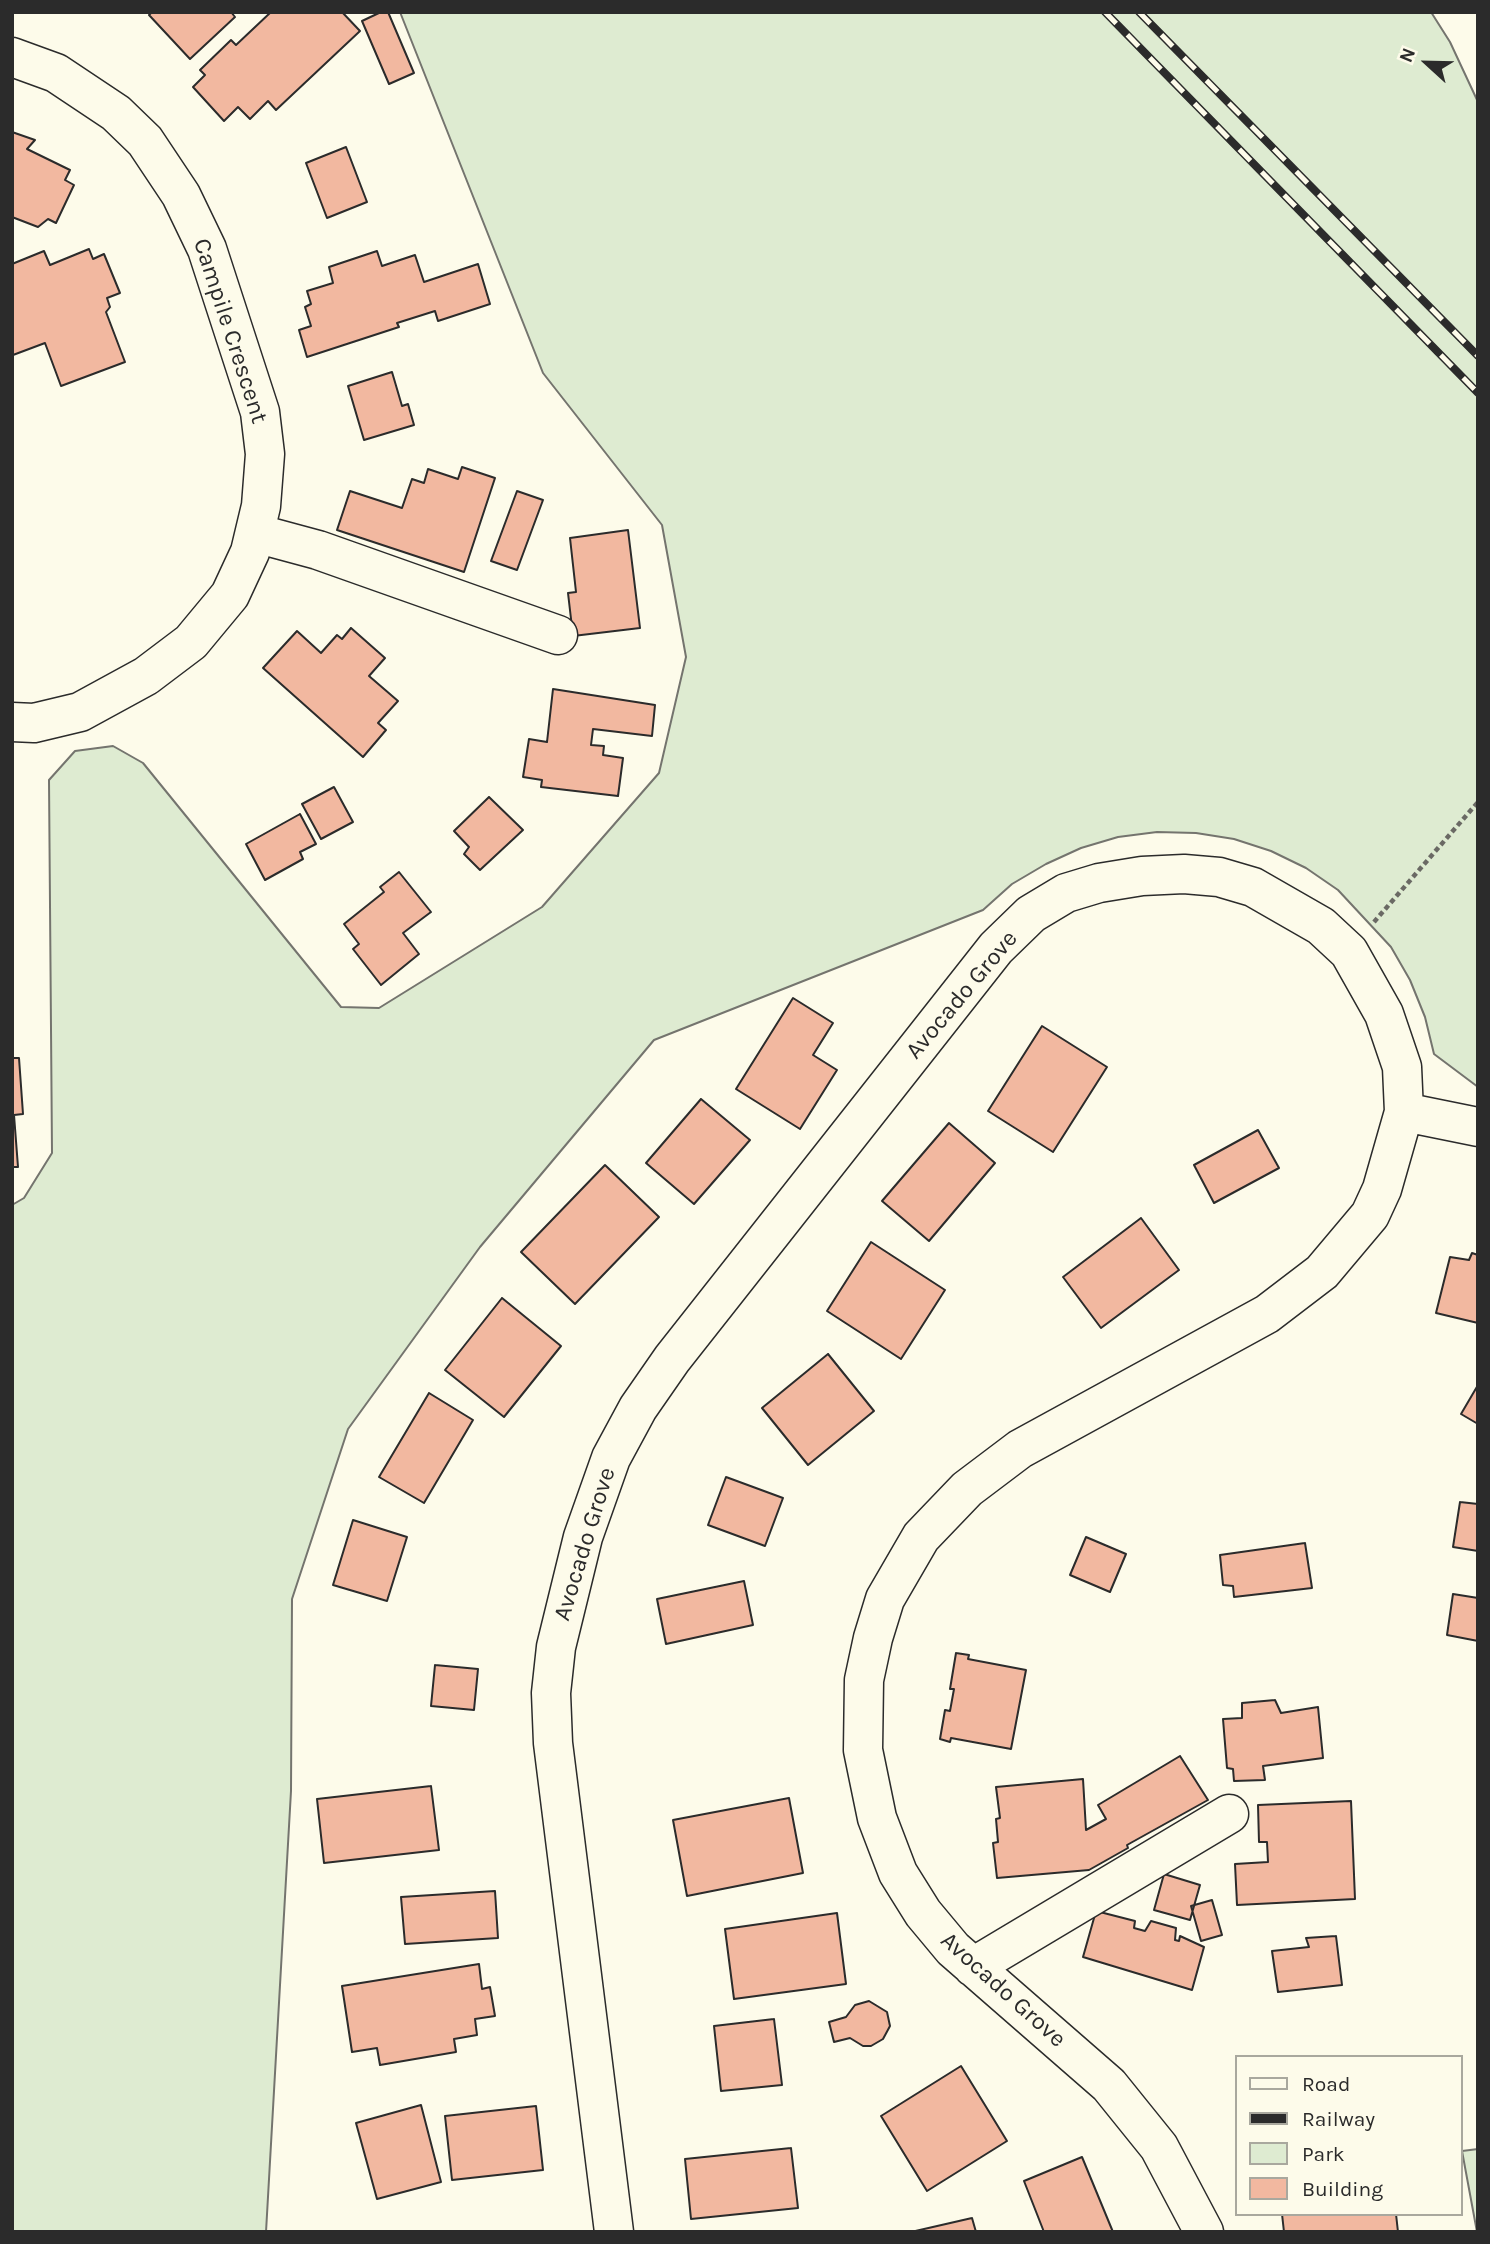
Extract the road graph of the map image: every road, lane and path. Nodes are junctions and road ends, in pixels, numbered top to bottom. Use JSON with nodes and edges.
{"nodes":[{"id":1,"x":12,"y":57,"type":"edge"},
{"id":2,"x":255,"y":533,"type":"junction"},
{"id":3,"x":558,"y":635,"type":"dead end"},
{"id":4,"x":12,"y":722,"type":"edge"},
{"id":5,"x":1478,"y":802,"type":"edge"},
{"id":6,"x":1349,"y":952,"type":"junction"},
{"id":7,"x":1405,"y":1112,"type":"junction"},
{"id":8,"x":1478,"y":1127,"type":"edge"},
{"id":9,"x":1229,"y":1814,"type":"dead end"},
{"id":10,"x":973,"y":1967,"type":"junction"},
{"id":11,"x":614,"y":2232,"type":"edge"},
{"id":12,"x":1204,"y":2232,"type":"edge"}],
"edges":[{"from":1,"to":2,"type":"street","name":"Campile Crescent"},
{"from":2,"to":3,"type":"street"},
{"from":2,"to":4,"type":"street","name":"Campile Crescent"},
{"from":5,"to":6,"type":"path"},
{"from":6,"to":7,"type":"street","name":"Avocado Grove"},
{"from":6,"to":11,"type":"street","name":"Avocado Grove"},
{"from":7,"to":8,"type":"street"},
{"from":7,"to":10,"type":"street","name":"Avocado Grove"},
{"from":9,"to":10,"type":"street"},
{"from":10,"to":12,"type":"street","name":"Avocado Grove"}]}
